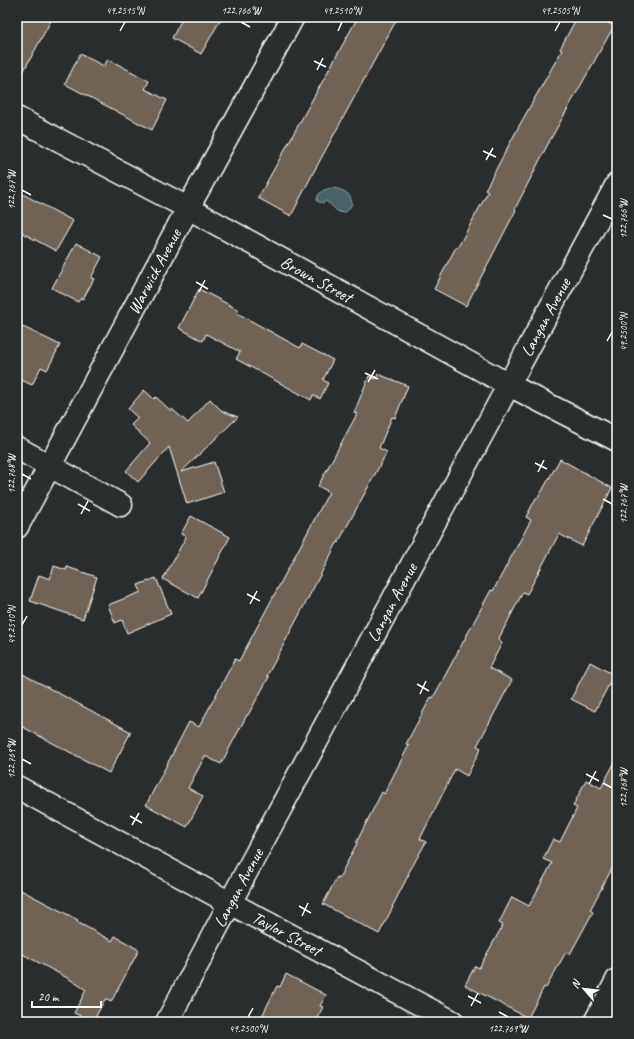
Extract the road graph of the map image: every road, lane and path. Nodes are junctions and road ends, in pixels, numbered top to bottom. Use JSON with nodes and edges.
{"nodes":[{"id":1,"x":293,"y":17,"type":"edge"},
{"id":2,"x":17,"y":118,"type":"edge"},
{"id":3,"x":617,"y":184,"type":"edge"},
{"id":4,"x":188,"y":208,"type":"junction"},
{"id":5,"x":509,"y":384,"type":"junction"},
{"id":6,"x":617,"y":440,"type":"edge"},
{"id":7,"x":17,"y":448,"type":"edge"},
{"id":8,"x":49,"y":466,"type":"junction"},
{"id":9,"x":121,"y":505,"type":"dead end"},
{"id":10,"x":17,"y":527,"type":"edge"},
{"id":11,"x":17,"y":787,"type":"edge"},
{"id":12,"x":230,"y":903,"type":"junction"},
{"id":13,"x":617,"y":980,"type":"edge"},
{"id":14,"x":167,"y":1022,"type":"edge"},
{"id":15,"x":453,"y":1022,"type":"edge"},
{"id":16,"x":595,"y":1022,"type":"edge"}],
"edges":[{"from":1,"to":4,"type":"street","name":"Warwick Avenue"},
{"from":2,"to":4,"type":"street","name":"Brown Street"},
{"from":3,"to":5,"type":"street","name":"Langan Avenue"},
{"from":4,"to":5,"type":"street","name":"Brown Street"},
{"from":4,"to":8,"type":"street","name":"Warwick Avenue"},
{"from":5,"to":6,"type":"street","name":"Brown Street"},
{"from":5,"to":12,"type":"street","name":"Langan Avenue"},
{"from":7,"to":8,"type":"street"},
{"from":8,"to":9,"type":"street"},
{"from":8,"to":10,"type":"street","name":"Warwick Avenue"},
{"from":11,"to":12,"type":"street","name":"Taylor Street"},
{"from":12,"to":14,"type":"street","name":"Langan Avenue"},
{"from":12,"to":15,"type":"street","name":"Taylor Street"},
{"from":13,"to":16,"type":"street"}]}
